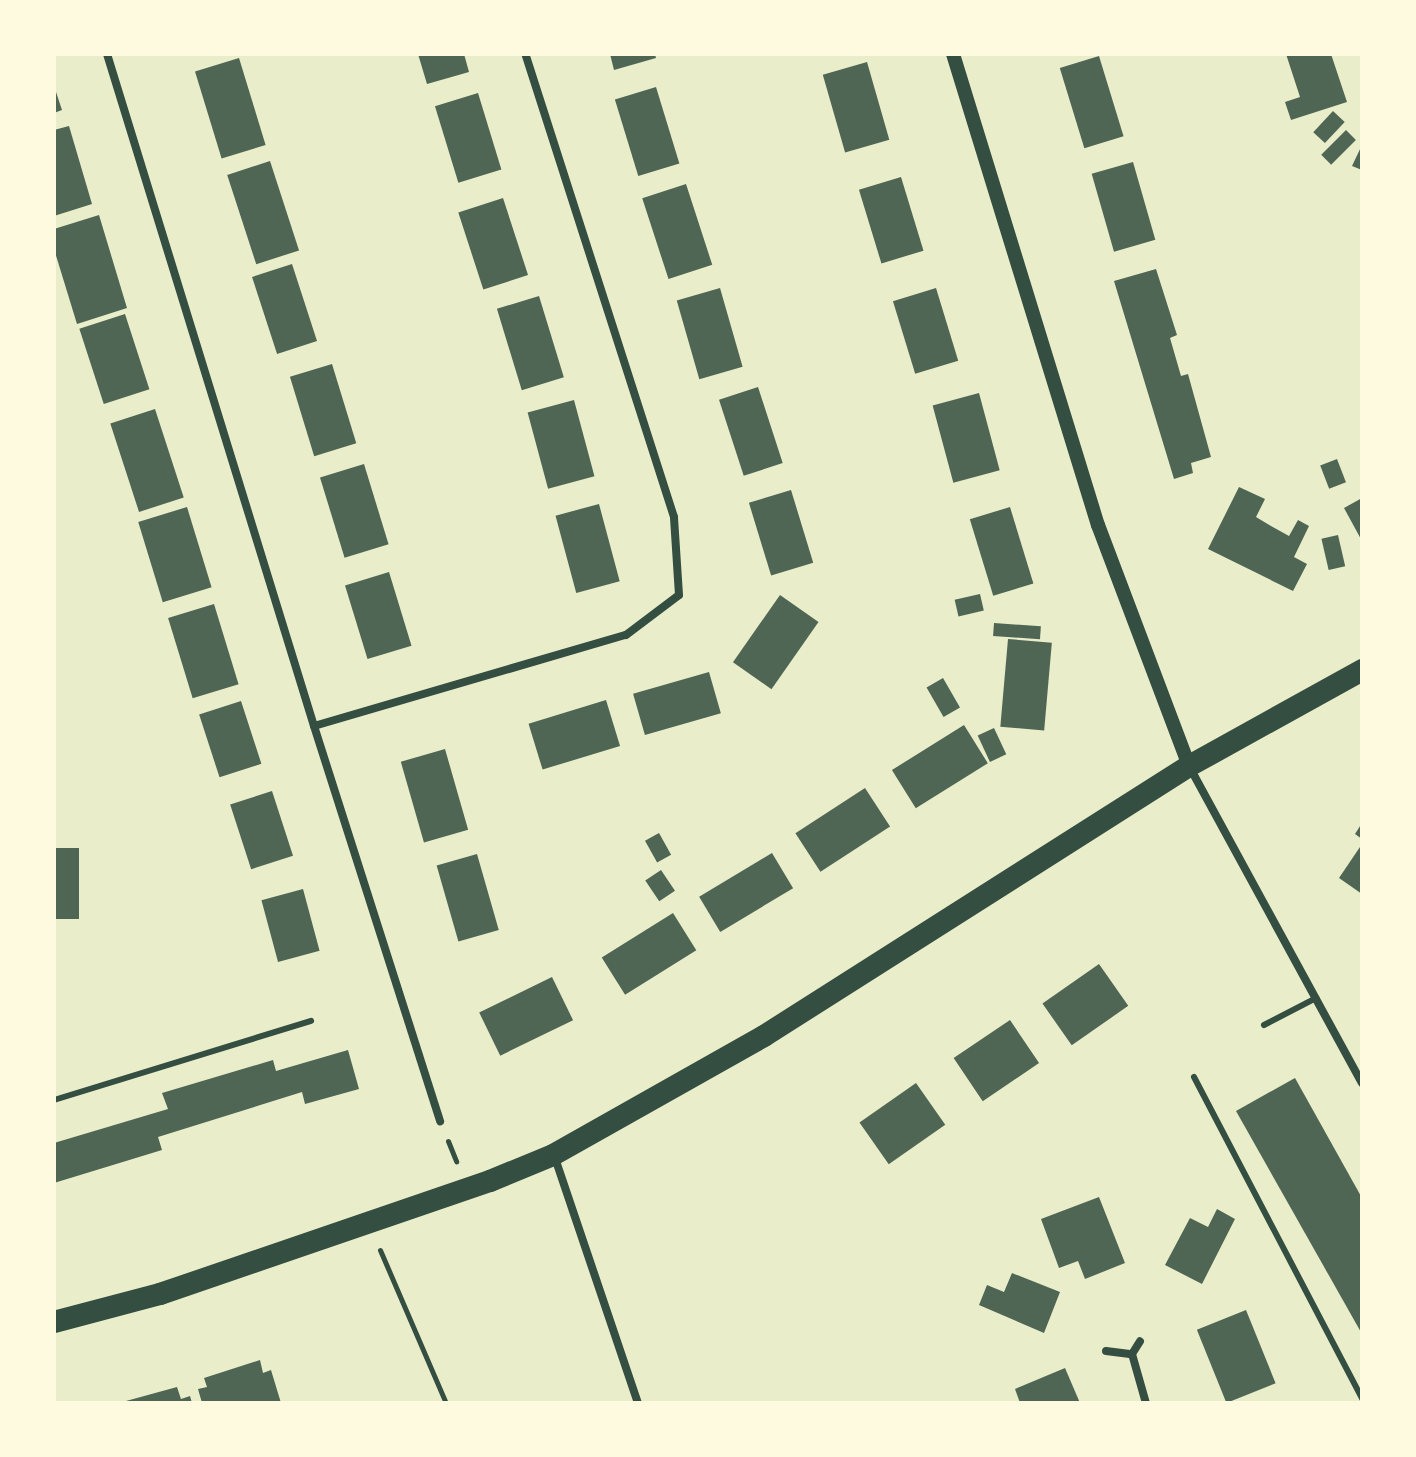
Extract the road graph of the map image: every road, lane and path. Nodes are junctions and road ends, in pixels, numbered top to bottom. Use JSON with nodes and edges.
{"nodes":[{"id":1,"x":107,"y":54,"type":"edge"},
{"id":2,"x":525,"y":54,"type":"edge"},
{"id":3,"x":953,"y":54,"type":"edge"},
{"id":4,"x":1362,"y":670,"type":"edge"},
{"id":5,"x":314,"y":726,"type":"junction"},
{"id":6,"x":1189,"y":766,"type":"junction"},
{"id":7,"x":1316,"y":998,"type":"junction"},
{"id":8,"x":311,"y":1021,"type":"dead end"},
{"id":9,"x":1264,"y":1025,"type":"dead end"},
{"id":10,"x":1194,"y":1077,"type":"dead end"},
{"id":11,"x":1362,"y":1083,"type":"edge"},
{"id":12,"x":54,"y":1100,"type":"edge"},
{"id":13,"x":440,"y":1121,"type":"joint"},
{"id":14,"x":553,"y":1155,"type":"junction"},
{"id":15,"x":467,"y":1189,"type":"junction"},
{"id":16,"x":368,"y":1223,"type":"junction"},
{"id":17,"x":54,"y":1322,"type":"edge"},
{"id":18,"x":1140,"y":1341,"type":"dead end"},
{"id":19,"x":1106,"y":1351,"type":"dead end"},
{"id":20,"x":1132,"y":1354,"type":"junction"},
{"id":21,"x":1362,"y":1399,"type":"edge"},
{"id":22,"x":446,"y":1403,"type":"edge"},
{"id":23,"x":638,"y":1403,"type":"edge"},
{"id":24,"x":1146,"y":1403,"type":"edge"}],
"edges":[{"from":1,"to":5,"type":"street"},
{"from":2,"to":5,"type":"street"},
{"from":3,"to":6,"type":"street"},
{"from":4,"to":6,"type":"highway"},
{"from":5,"to":13,"type":"street"},
{"from":6,"to":7,"type":"street"},
{"from":6,"to":14,"type":"highway"},
{"from":7,"to":9,"type":"lane"},
{"from":7,"to":11,"type":"street"},
{"from":8,"to":12,"type":"lane"},
{"from":10,"to":21,"type":"lane"},
{"from":13,"to":15,"type":"path"},
{"from":14,"to":15,"type":"highway"},
{"from":14,"to":23,"type":"street"},
{"from":15,"to":16,"type":"highway"},
{"from":16,"to":17,"type":"highway"},
{"from":16,"to":22,"type":"path"},
{"from":18,"to":20,"type":"street"},
{"from":19,"to":20,"type":"street"},
{"from":20,"to":24,"type":"street"}]}
